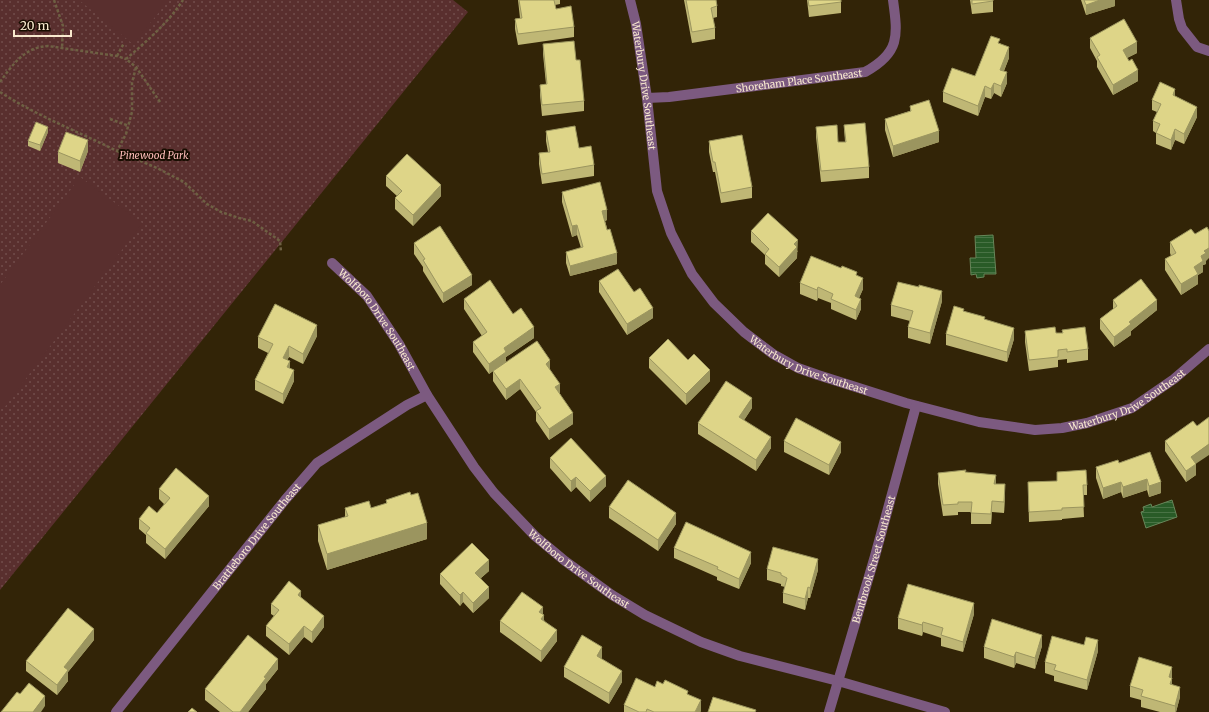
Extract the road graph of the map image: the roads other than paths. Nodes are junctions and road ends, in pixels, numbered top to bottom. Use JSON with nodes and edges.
{"nodes":[{"id":1,"x":630,"y":0,"type":"edge"},
{"id":2,"x":893,"y":0,"type":"edge"},
{"id":3,"x":1176,"y":0,"type":"edge"},
{"id":4,"x":1209,"y":51,"type":"edge"},
{"id":5,"x":648,"y":98,"type":"junction"},
{"id":6,"x":332,"y":263,"type":"dead end"},
{"id":7,"x":1209,"y":349,"type":"edge"},
{"id":8,"x":426,"y":395,"type":"junction"},
{"id":9,"x":916,"y":406,"type":"junction"},
{"id":10,"x":838,"y":681,"type":"junction"},
{"id":11,"x":116,"y":712,"type":"edge"},
{"id":12,"x":829,"y":712,"type":"edge"},
{"id":13,"x":945,"y":712,"type":"edge"}],
"edges":[{"from":1,"to":5,"type":"street","name":"Waterbury Drive Southeast"},
{"from":2,"to":5,"type":"street","name":"Shoreham Place Southeast"},
{"from":3,"to":4,"type":"street"},
{"from":5,"to":9,"type":"street","name":"Waterbury Drive Southeast"},
{"from":6,"to":8,"type":"street","name":"Wolfboro Drive Southeast"},
{"from":7,"to":9,"type":"street","name":"Waterbury Drive Southeast"},
{"from":8,"to":10,"type":"street","name":"Wolfboro Drive Southeast"},
{"from":8,"to":11,"type":"street","name":"Brattleboro Drive Southeast"},
{"from":9,"to":10,"type":"street","name":"Bentbrook Street Southeast"},
{"from":10,"to":12,"type":"street","name":"Bentbrook Street Southeast"},
{"from":10,"to":13,"type":"street","name":"Wolfboro Drive Southeast"}]}
